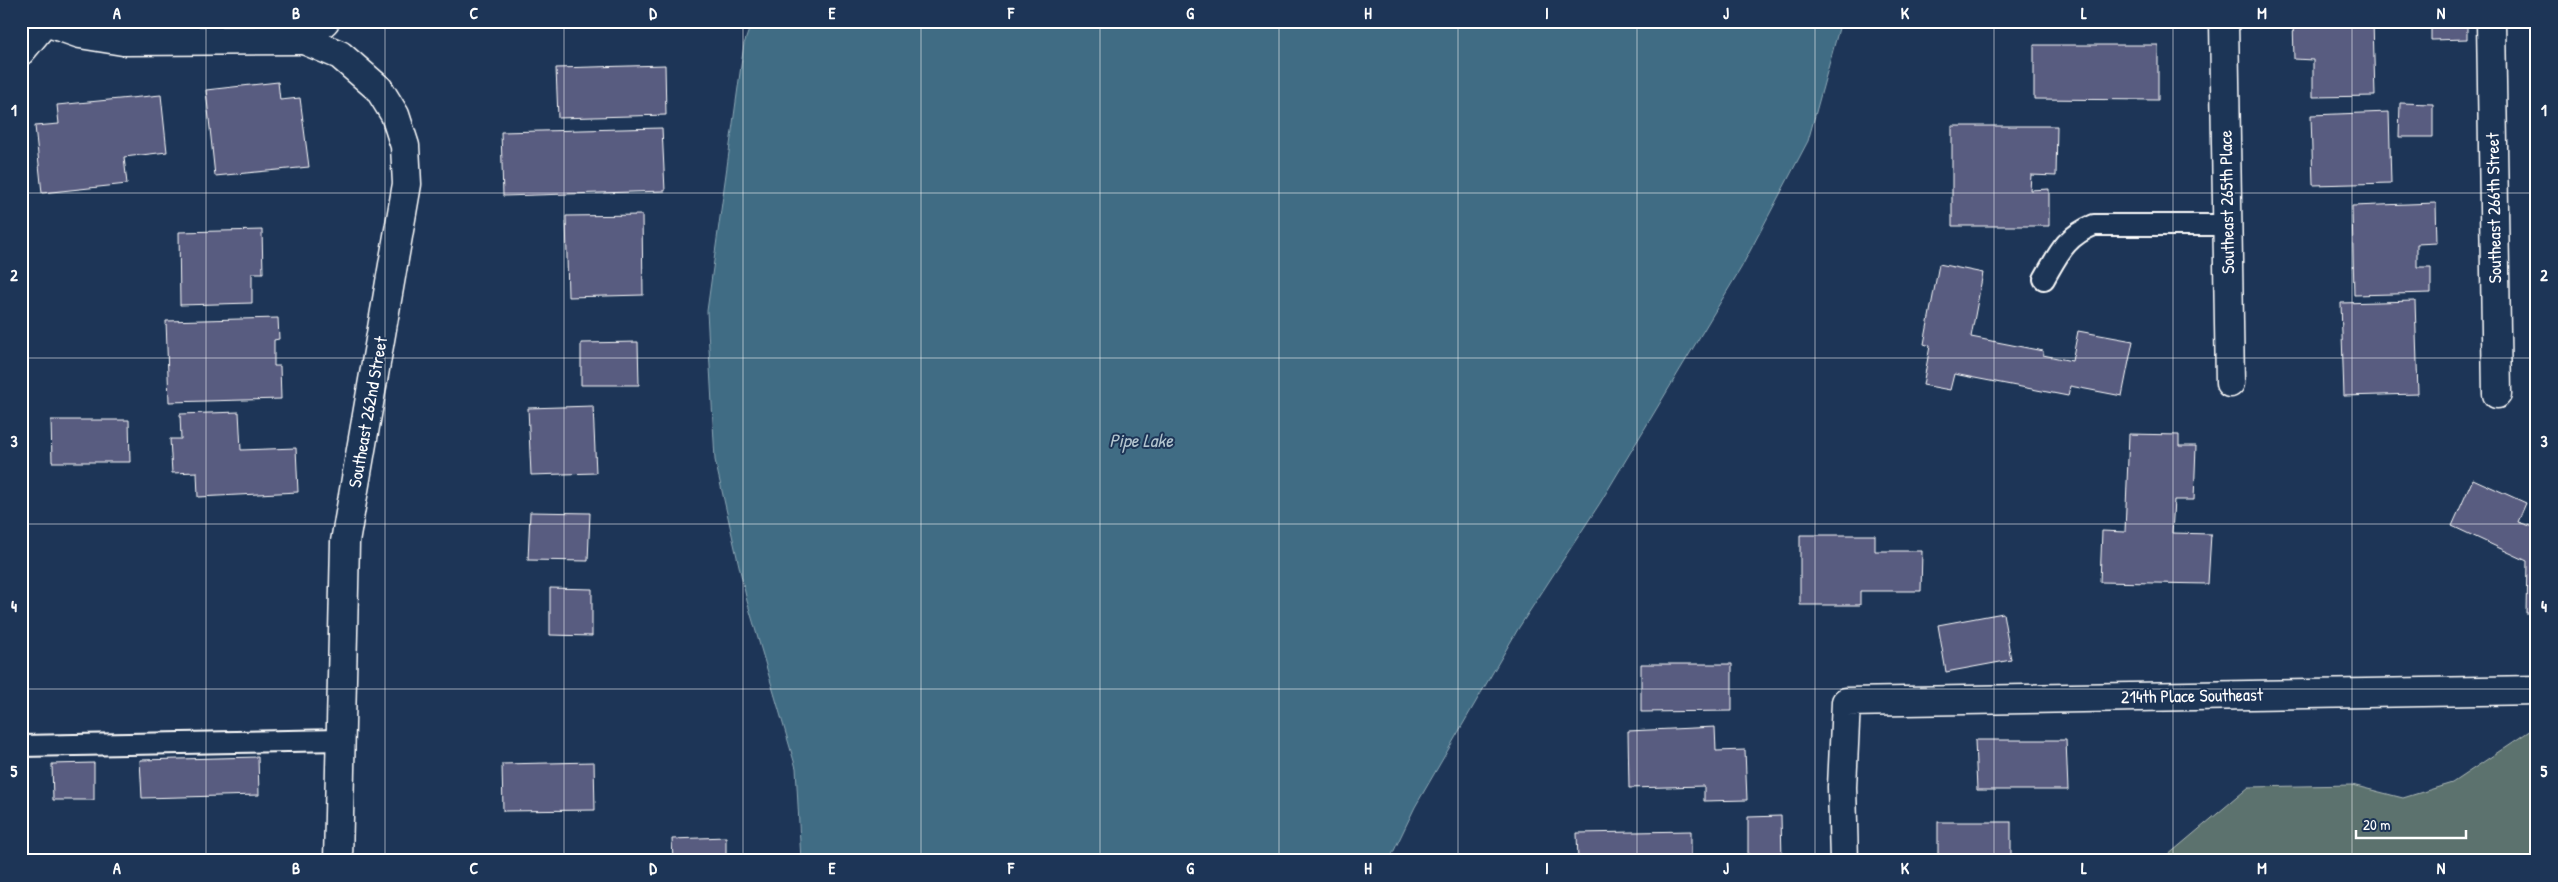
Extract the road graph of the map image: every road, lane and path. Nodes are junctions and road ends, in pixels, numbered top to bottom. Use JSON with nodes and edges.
{"nodes":[{"id":1,"x":325,"y":21,"type":"edge"},
{"id":2,"x":2224,"y":21,"type":"edge"},
{"id":3,"x":2491,"y":21,"type":"edge"},
{"id":4,"x":44,"y":22,"type":"edge"},
{"id":5,"x":304,"y":40,"type":"junction"},
{"id":6,"x":21,"y":50,"type":"edge"},
{"id":7,"x":2227,"y":225,"type":"junction"},
{"id":8,"x":2044,"y":279,"type":"dead end"},
{"id":9,"x":2230,"y":383,"type":"dead end"},
{"id":10,"x":2497,"y":394,"type":"dead end"},
{"id":11,"x":2537,"y":690,"type":"edge"},
{"id":12,"x":341,"y":740,"type":"junction"},
{"id":13,"x":21,"y":746,"type":"edge"},
{"id":14,"x":338,"y":861,"type":"edge"},
{"id":15,"x":1844,"y":861,"type":"edge"}],
"edges":[{"from":1,"to":5,"type":"street"},
{"from":2,"to":7,"type":"street","name":"Southeast 265th Place"},
{"from":3,"to":10,"type":"street","name":"Southeast 266th Street"},
{"from":4,"to":5,"type":"street"},
{"from":4,"to":6,"type":"street"},
{"from":5,"to":12,"type":"street","name":"Southeast 262nd Street"},
{"from":7,"to":8,"type":"lane"},
{"from":7,"to":9,"type":"street","name":"Southeast 265th Place"},
{"from":11,"to":15,"type":"street","name":"214th Place Southeast"},
{"from":12,"to":13,"type":"lane"},
{"from":12,"to":14,"type":"street","name":"Southeast 262nd Street"}]}
